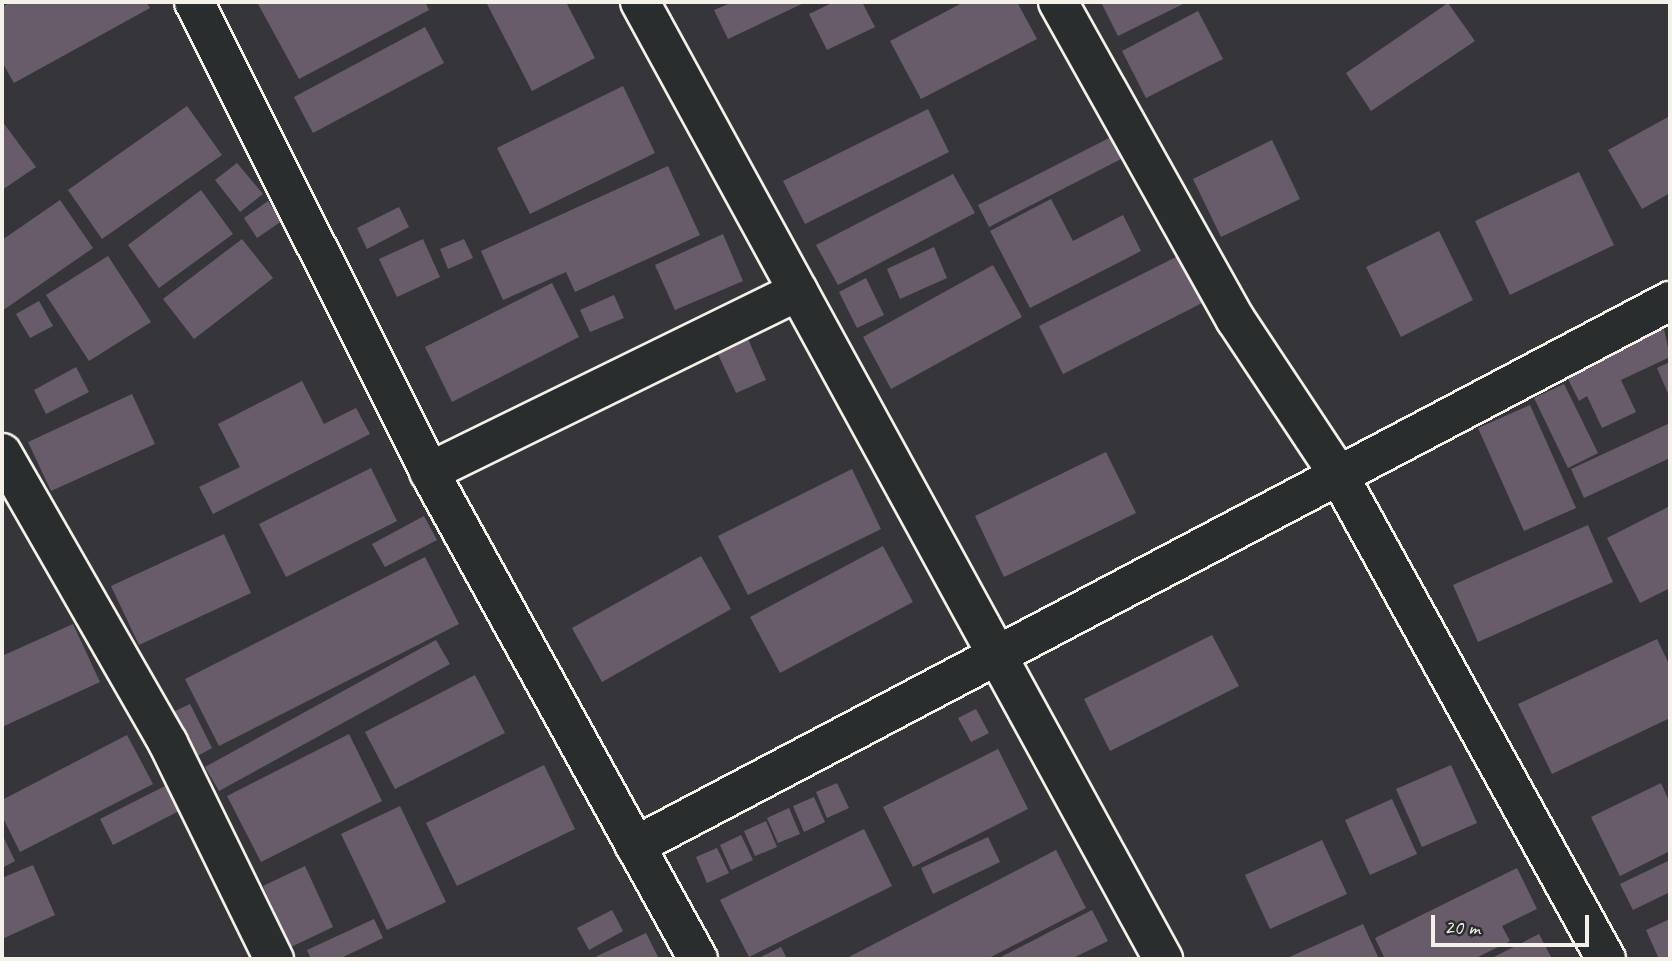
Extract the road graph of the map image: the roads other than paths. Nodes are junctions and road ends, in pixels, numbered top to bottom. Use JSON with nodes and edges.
{"nodes":[{"id":1,"x":194,"y":2,"type":"edge"},
{"id":2,"x":640,"y":2,"type":"edge"},
{"id":3,"x":1058,"y":2,"type":"edge"},
{"id":4,"x":798,"y":291,"type":"junction"},
{"id":5,"x":1670,"y":301,"type":"edge"},
{"id":6,"x":2,"y":453,"type":"edge"},
{"id":7,"x":429,"y":472,"type":"junction"},
{"id":8,"x":1338,"y":474,"type":"junction"},
{"id":9,"x":995,"y":651,"type":"junction"},
{"id":10,"x":635,"y":846,"type":"junction"},
{"id":11,"x":274,"y":959,"type":"edge"},
{"id":12,"x":698,"y":959,"type":"edge"},
{"id":13,"x":1163,"y":959,"type":"edge"},
{"id":14,"x":1606,"y":959,"type":"edge"}],
"edges":[{"from":1,"to":7,"type":"street"},
{"from":2,"to":4,"type":"street"},
{"from":3,"to":8,"type":"street"},
{"from":4,"to":7,"type":"street"},
{"from":4,"to":9,"type":"street"},
{"from":5,"to":8,"type":"street"},
{"from":6,"to":11,"type":"street"},
{"from":7,"to":10,"type":"street"},
{"from":8,"to":9,"type":"street"},
{"from":8,"to":14,"type":"street"},
{"from":9,"to":10,"type":"street"},
{"from":9,"to":13,"type":"street"},
{"from":10,"to":12,"type":"street"}]}
